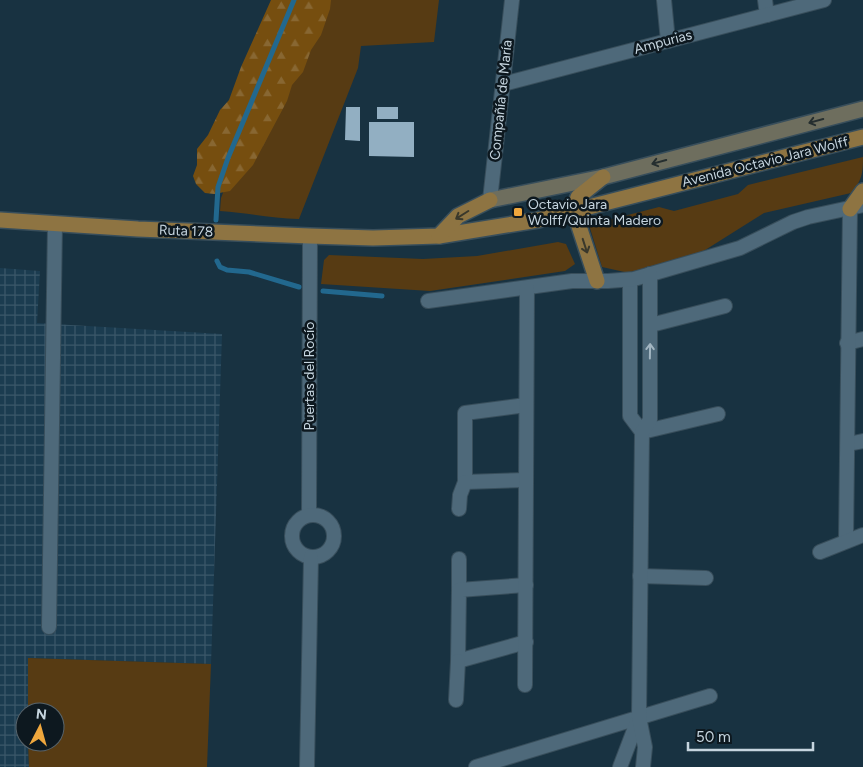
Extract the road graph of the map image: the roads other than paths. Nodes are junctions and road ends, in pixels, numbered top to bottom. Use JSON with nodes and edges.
{"nodes":[{"id":1,"x":512,"y":0,"type":"edge"},
{"id":2,"x":664,"y":0,"type":"edge"},
{"id":3,"x":765,"y":0,"type":"edge"},
{"id":4,"x":824,"y":0,"type":"edge"},
{"id":5,"x":767,"y":15,"type":"junction"},
{"id":6,"x":668,"y":41,"type":"junction"},
{"id":7,"x":503,"y":84,"type":"junction"},
{"id":8,"x":863,"y":109,"type":"edge"},
{"id":9,"x":863,"y":137,"type":"edge"},
{"id":10,"x":603,"y":177,"type":"junction"},
{"id":11,"x":863,"y":192,"type":"edge"},
{"id":12,"x":490,"y":200,"type":"junction"},
{"id":13,"x":856,"y":207,"type":"edge"},
{"id":14,"x":574,"y":211,"type":"junction"},
{"id":15,"x":0,"y":220,"type":"edge"},
{"id":16,"x":55,"y":224,"type":"junction"},
{"id":17,"x":310,"y":236,"type":"junction"},
{"id":18,"x":439,"y":236,"type":"junction"},
{"id":19,"x":373,"y":238,"type":"joint"},
{"id":20,"x":650,"y":274,"type":"junction"},
{"id":21,"x":630,"y":280,"type":"junction"},
{"id":22,"x":596,"y":281,"type":"junction"},
{"id":23,"x":526,"y":288,"type":"junction"},
{"id":24,"x":428,"y":302,"type":"dead end"},
{"id":25,"x":724,"y":306,"type":"dead end"},
{"id":26,"x":651,"y":325,"type":"junction"},
{"id":27,"x":863,"y":339,"type":"edge"},
{"id":28,"x":847,"y":343,"type":"junction"},
{"id":29,"x":629,"y":372,"type":"junction"},
{"id":30,"x":650,"y":372,"type":"junction"},
{"id":31,"x":526,"y":405,"type":"junction"},
{"id":32,"x":718,"y":414,"type":"dead end"},
{"id":33,"x":642,"y":432,"type":"junction"},
{"id":34,"x":863,"y":441,"type":"edge"},
{"id":35,"x":848,"y":444,"type":"junction"},
{"id":36,"x":526,"y":480,"type":"junction"},
{"id":37,"x":465,"y":482,"type":"junction"},
{"id":38,"x":459,"y":509,"type":"dead end"},
{"id":39,"x":309,"y":516,"type":"junction"},
{"id":40,"x":863,"y":536,"type":"edge"},
{"id":41,"x":846,"y":541,"type":"junction"},
{"id":42,"x":820,"y":552,"type":"dead end"},
{"id":43,"x":311,"y":557,"type":"junction"},
{"id":44,"x":459,"y":559,"type":"dead end"},
{"id":45,"x":640,"y":576,"type":"junction"},
{"id":46,"x":706,"y":578,"type":"dead end"},
{"id":47,"x":526,"y":585,"type":"junction"},
{"id":48,"x":459,"y":590,"type":"junction"},
{"id":49,"x":49,"y":627,"type":"dead end"},
{"id":50,"x":526,"y":642,"type":"junction"},
{"id":51,"x":458,"y":661,"type":"junction"},
{"id":52,"x":526,"y":685,"type":"dead end"},
{"id":53,"x":710,"y":696,"type":"dead end"},
{"id":54,"x":456,"y":700,"type":"dead end"},
{"id":55,"x":639,"y":717,"type":"junction"},
{"id":56,"x":307,"y":767,"type":"edge"},
{"id":57,"x":476,"y":767,"type":"edge"},
{"id":58,"x":620,"y":767,"type":"edge"},
{"id":59,"x":643,"y":767,"type":"edge"}],
"edges":[{"from":1,"to":7,"type":"street","name":"Compañía de María"},
{"from":2,"to":6,"type":"street"},
{"from":3,"to":5,"type":"street"},
{"from":4,"to":5,"type":"street","name":"Ampurias"},
{"from":5,"to":6,"type":"street","name":"Ampurias"},
{"from":6,"to":7,"type":"street","name":"Ampurias"},
{"from":7,"to":12,"type":"street","name":"Compañía de María"},
{"from":8,"to":10,"type":"street","name":"Avenida Octavio Jara Wolff","one_way":true},
{"from":9,"to":14,"type":"main road","name":"Avenida Octavio Jara Wolff"},
{"from":10,"to":12,"type":"street","name":"Avenida Octavio Jara Wolff"},
{"from":10,"to":14,"type":"main road"},
{"from":11,"to":13,"type":"main road"},
{"from":12,"to":18,"type":"main road","one_way":true},
{"from":13,"to":20,"type":"street"},
{"from":13,"to":28,"type":"street"},
{"from":14,"to":18,"type":"main road","name":"Avenida Octavio Jara Wolff"},
{"from":14,"to":22,"type":"main road","one_way":true},
{"from":15,"to":16,"type":"main road","name":"Ruta 178"},
{"from":16,"to":17,"type":"main road","name":"Ruta 178"},
{"from":16,"to":49,"type":"street"},
{"from":17,"to":19,"type":"main road","name":"Ruta 178"},
{"from":17,"to":39,"type":"street","name":"Puertas del Rocío"},
{"from":18,"to":19,"type":"main road","name":"Avenida Octavio Jara Wolff"},
{"from":20,"to":21,"type":"street"},
{"from":20,"to":26,"type":"street"},
{"from":21,"to":22,"type":"street"},
{"from":21,"to":29,"type":"street"},
{"from":22,"to":23,"type":"street"},
{"from":23,"to":24,"type":"street"},
{"from":23,"to":31,"type":"street"},
{"from":25,"to":26,"type":"street"},
{"from":30,"to":26,"type":"street","one_way":true},
{"from":27,"to":28,"type":"street"},
{"from":28,"to":35,"type":"street"},
{"from":29,"to":30,"type":"street"},
{"from":29,"to":33,"type":"street"},
{"from":30,"to":33,"type":"street"},
{"from":31,"to":36,"type":"street"},
{"from":31,"to":37,"type":"street"},
{"from":32,"to":33,"type":"street"},
{"from":33,"to":45,"type":"street"},
{"from":34,"to":35,"type":"street"},
{"from":35,"to":41,"type":"street"},
{"from":36,"to":37,"type":"street"},
{"from":36,"to":47,"type":"street"},
{"from":37,"to":38,"type":"street"},
{"from":39,"to":43,"type":"street"},
{"from":39,"to":43,"type":"street"},
{"from":40,"to":41,"type":"street"},
{"from":41,"to":42,"type":"street"},
{"from":43,"to":56,"type":"street"},
{"from":44,"to":48,"type":"street"},
{"from":45,"to":46,"type":"street"},
{"from":45,"to":55,"type":"street"},
{"from":47,"to":48,"type":"street"},
{"from":47,"to":50,"type":"street"},
{"from":48,"to":51,"type":"street"},
{"from":50,"to":51,"type":"street"},
{"from":50,"to":52,"type":"street"},
{"from":51,"to":54,"type":"street"},
{"from":53,"to":55,"type":"street"},
{"from":55,"to":57,"type":"street"},
{"from":55,"to":58,"type":"street"},
{"from":55,"to":59,"type":"street"}]}
